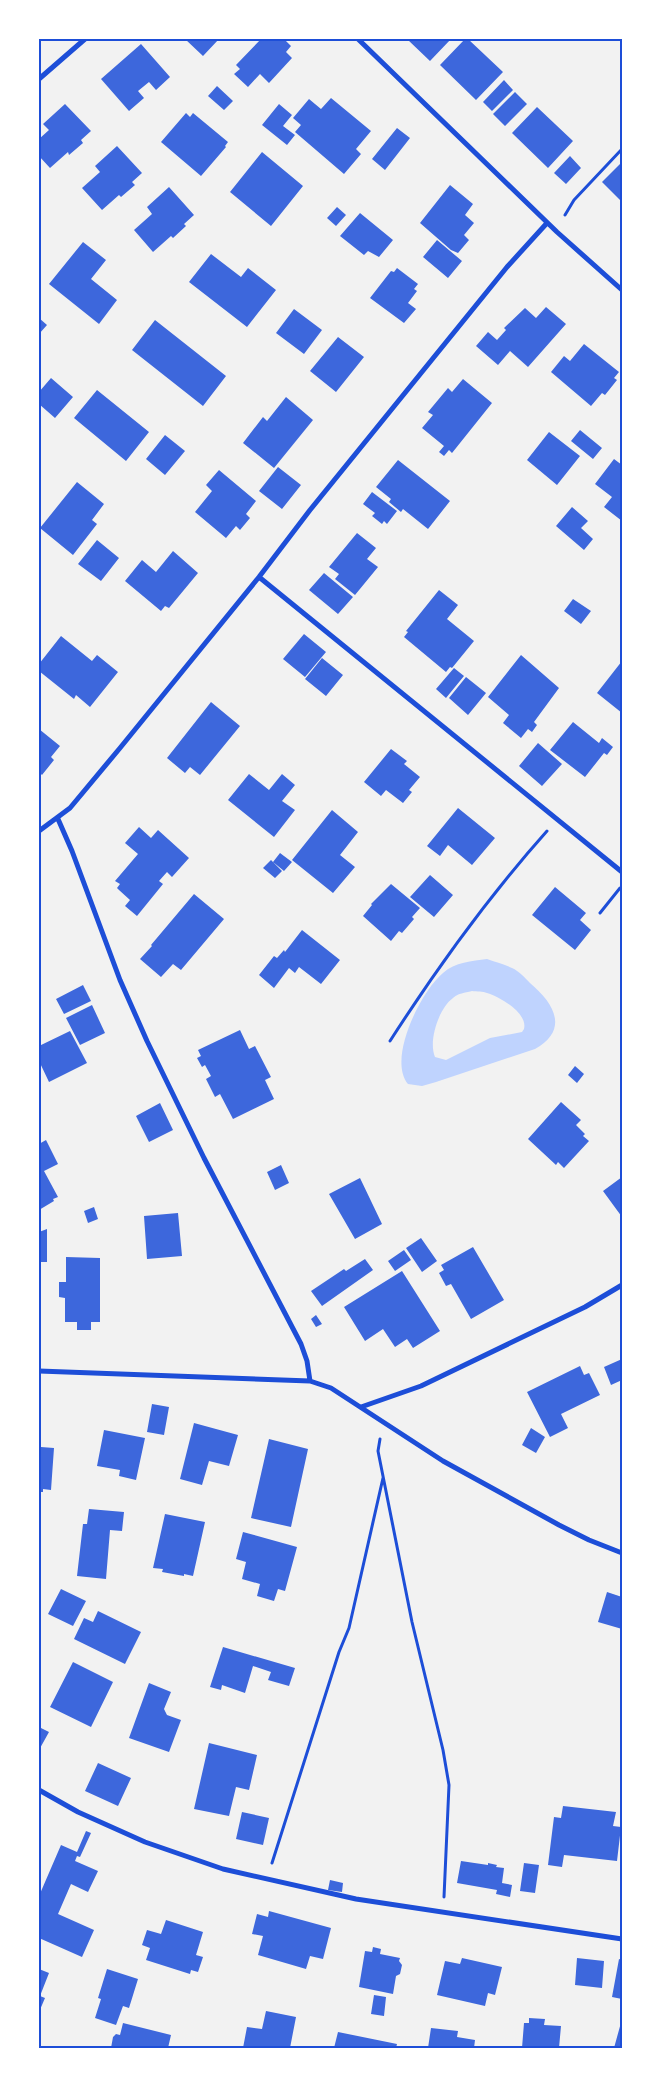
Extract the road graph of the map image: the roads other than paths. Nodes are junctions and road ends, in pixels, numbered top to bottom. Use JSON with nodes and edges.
{"nodes":[{"id":1,"x":85,"y":39,"type":"edge"},
{"id":2,"x":358,"y":39,"type":"edge"},
{"id":3,"x":39,"y":79,"type":"edge"},
{"id":4,"x":547,"y":223,"type":"junction"},
{"id":5,"x":622,"y":290,"type":"edge"},
{"id":6,"x":259,"y":577,"type":"junction"},
{"id":7,"x":58,"y":819,"type":"junction"},
{"id":8,"x":39,"y":831,"type":"edge"},
{"id":9,"x":622,"y":872,"type":"edge"},
{"id":10,"x":622,"y":1286,"type":"edge"},
{"id":11,"x":39,"y":1372,"type":"edge"},
{"id":12,"x":310,"y":1381,"type":"junction"},
{"id":13,"x":361,"y":1407,"type":"junction"},
{"id":14,"x":622,"y":1553,"type":"edge"},
{"id":15,"x":39,"y":1790,"type":"edge"},
{"id":16,"x":622,"y":1939,"type":"edge"}],
"edges":[{"from":1,"to":3,"type":"street"},
{"from":2,"to":4,"type":"street"},
{"from":4,"to":5,"type":"street"},
{"from":4,"to":6,"type":"street"},
{"from":6,"to":7,"type":"street"},
{"from":6,"to":9,"type":"street"},
{"from":7,"to":8,"type":"street"},
{"from":7,"to":12,"type":"street"},
{"from":10,"to":13,"type":"street"},
{"from":11,"to":12,"type":"street"},
{"from":12,"to":13,"type":"street"},
{"from":13,"to":14,"type":"street"},
{"from":15,"to":16,"type":"street"}]}
